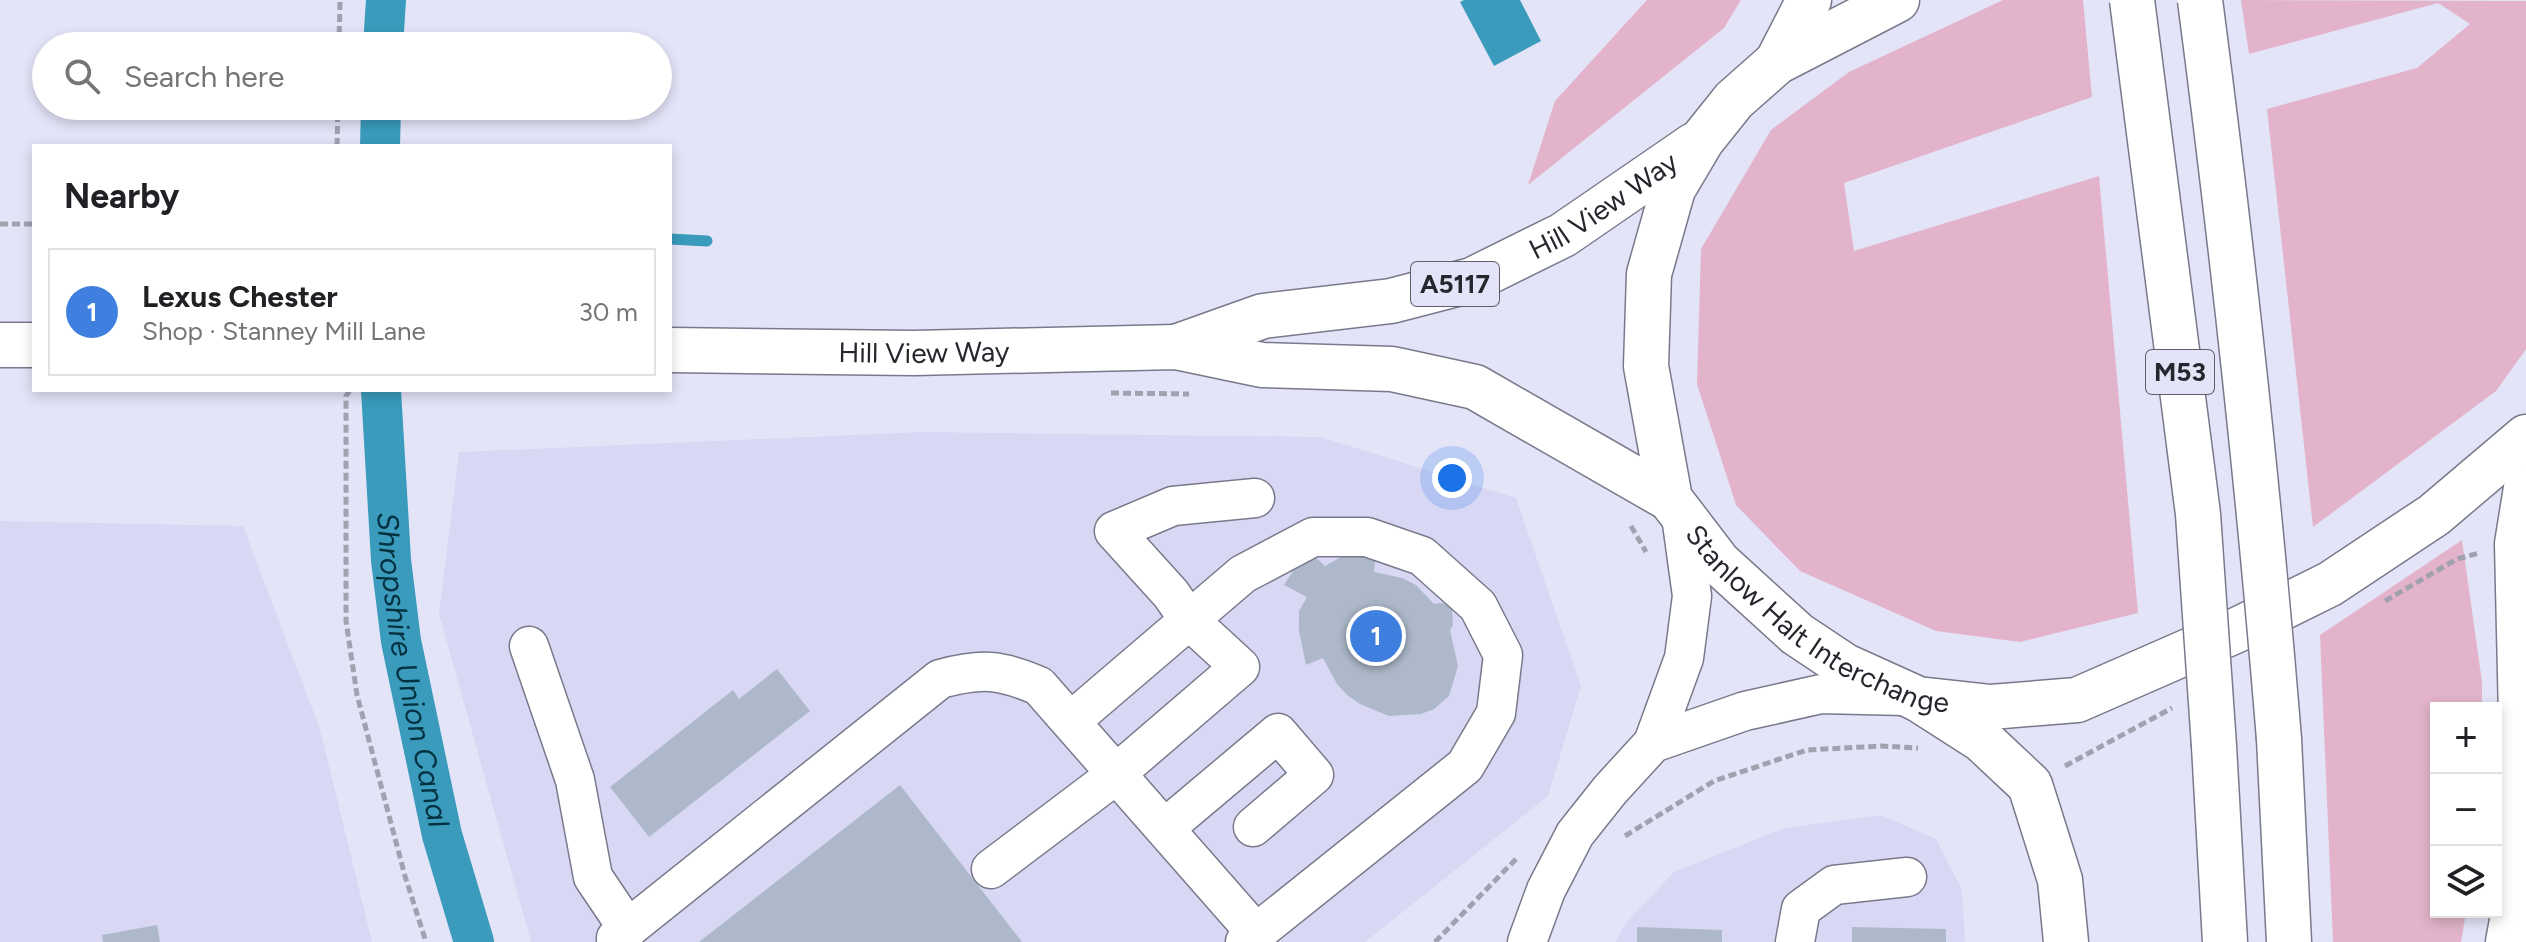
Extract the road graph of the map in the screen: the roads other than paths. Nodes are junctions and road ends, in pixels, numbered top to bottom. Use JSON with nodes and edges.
{"nodes":[{"id":1,"x":1809,"y":0,"type":"edge"},
{"id":2,"x":1897,"y":0,"type":"edge"},
{"id":3,"x":2132,"y":0,"type":"edge"},
{"id":4,"x":2200,"y":0,"type":"edge"},
{"id":5,"x":1777,"y":62,"type":"junction"},
{"id":6,"x":1702,"y":140,"type":"junction"},
{"id":7,"x":0,"y":345,"type":"edge"},
{"id":8,"x":32,"y":345,"type":"edge"},
{"id":9,"x":1176,"y":347,"type":"junction"},
{"id":10,"x":672,"y":350,"type":"edge"},
{"id":11,"x":2526,"y":437,"type":"edge"},
{"id":12,"x":2526,"y":488,"type":"edge"},
{"id":13,"x":1255,"y":498,"type":"dead end"},
{"id":14,"x":1676,"y":508,"type":"junction"},
{"id":15,"x":1189,"y":620,"type":"junction"},
{"id":16,"x":529,"y":646,"type":"dead end"},
{"id":17,"x":1914,"y":698,"type":"junction"},
{"id":18,"x":1071,"y":721,"type":"junction"},
{"id":19,"x":1653,"y":743,"type":"junction"},
{"id":20,"x":1117,"y":773,"type":"junction"},
{"id":21,"x":1253,"y":827,"type":"dead end"},
{"id":22,"x":1165,"y":828,"type":"junction"},
{"id":23,"x":991,"y":869,"type":"dead end"},
{"id":24,"x":1907,"y":877,"type":"dead end"},
{"id":25,"x":622,"y":936,"type":"edge"},
{"id":26,"x":1251,"y":938,"type":"edge"},
{"id":27,"x":1527,"y":942,"type":"edge"},
{"id":28,"x":1795,"y":942,"type":"edge"},
{"id":29,"x":2066,"y":942,"type":"edge"},
{"id":30,"x":2225,"y":942,"type":"edge"},
{"id":31,"x":2289,"y":942,"type":"edge"},
{"id":32,"x":2508,"y":942,"type":"edge"}],
"edges":[{"from":1,"to":5,"type":"main road"},
{"from":2,"to":5,"type":"main road","name":"Stanlow Halt Interchange"},
{"from":3,"to":30,"type":"main road","number":"M53","bridge":true},
{"from":4,"to":31,"type":"main road","number":"M53","bridge":true},
{"from":5,"to":6,"type":"main road","name":"Stanlow Halt Interchange"},
{"from":6,"to":9,"type":"main road","name":"Hill View Way","number":"A5117"},
{"from":6,"to":14,"type":"main road","name":"Stanlow Halt Interchange"},
{"from":7,"to":8,"type":"main road"},
{"from":9,"to":10,"type":"main road","name":"Hill View Way","number":"A5117"},
{"from":9,"to":14,"type":"main road","name":"Hill View Way","number":"A5117"},
{"from":11,"to":17,"type":"main road","name":"Stanlow Halt Interchange"},
{"from":12,"to":32,"type":"main road"},
{"from":13,"to":15,"type":"street"},
{"from":14,"to":17,"type":"main road","name":"Stanlow Halt Interchange"},
{"from":14,"to":19,"type":"street"},
{"from":15,"to":18,"type":"street"},
{"from":15,"to":20,"type":"street"},
{"from":15,"to":26,"type":"street"},
{"from":16,"to":25,"type":"street"},
{"from":17,"to":19,"type":"street"},
{"from":17,"to":29,"type":"main road"},
{"from":18,"to":20,"type":"street"},
{"from":18,"to":25,"type":"street"},
{"from":19,"to":27,"type":"street"},
{"from":20,"to":22,"type":"street"},
{"from":20,"to":23,"type":"street"},
{"from":21,"to":22,"type":"street"},
{"from":22,"to":26,"type":"street"},
{"from":24,"to":28,"type":"street"}]}
